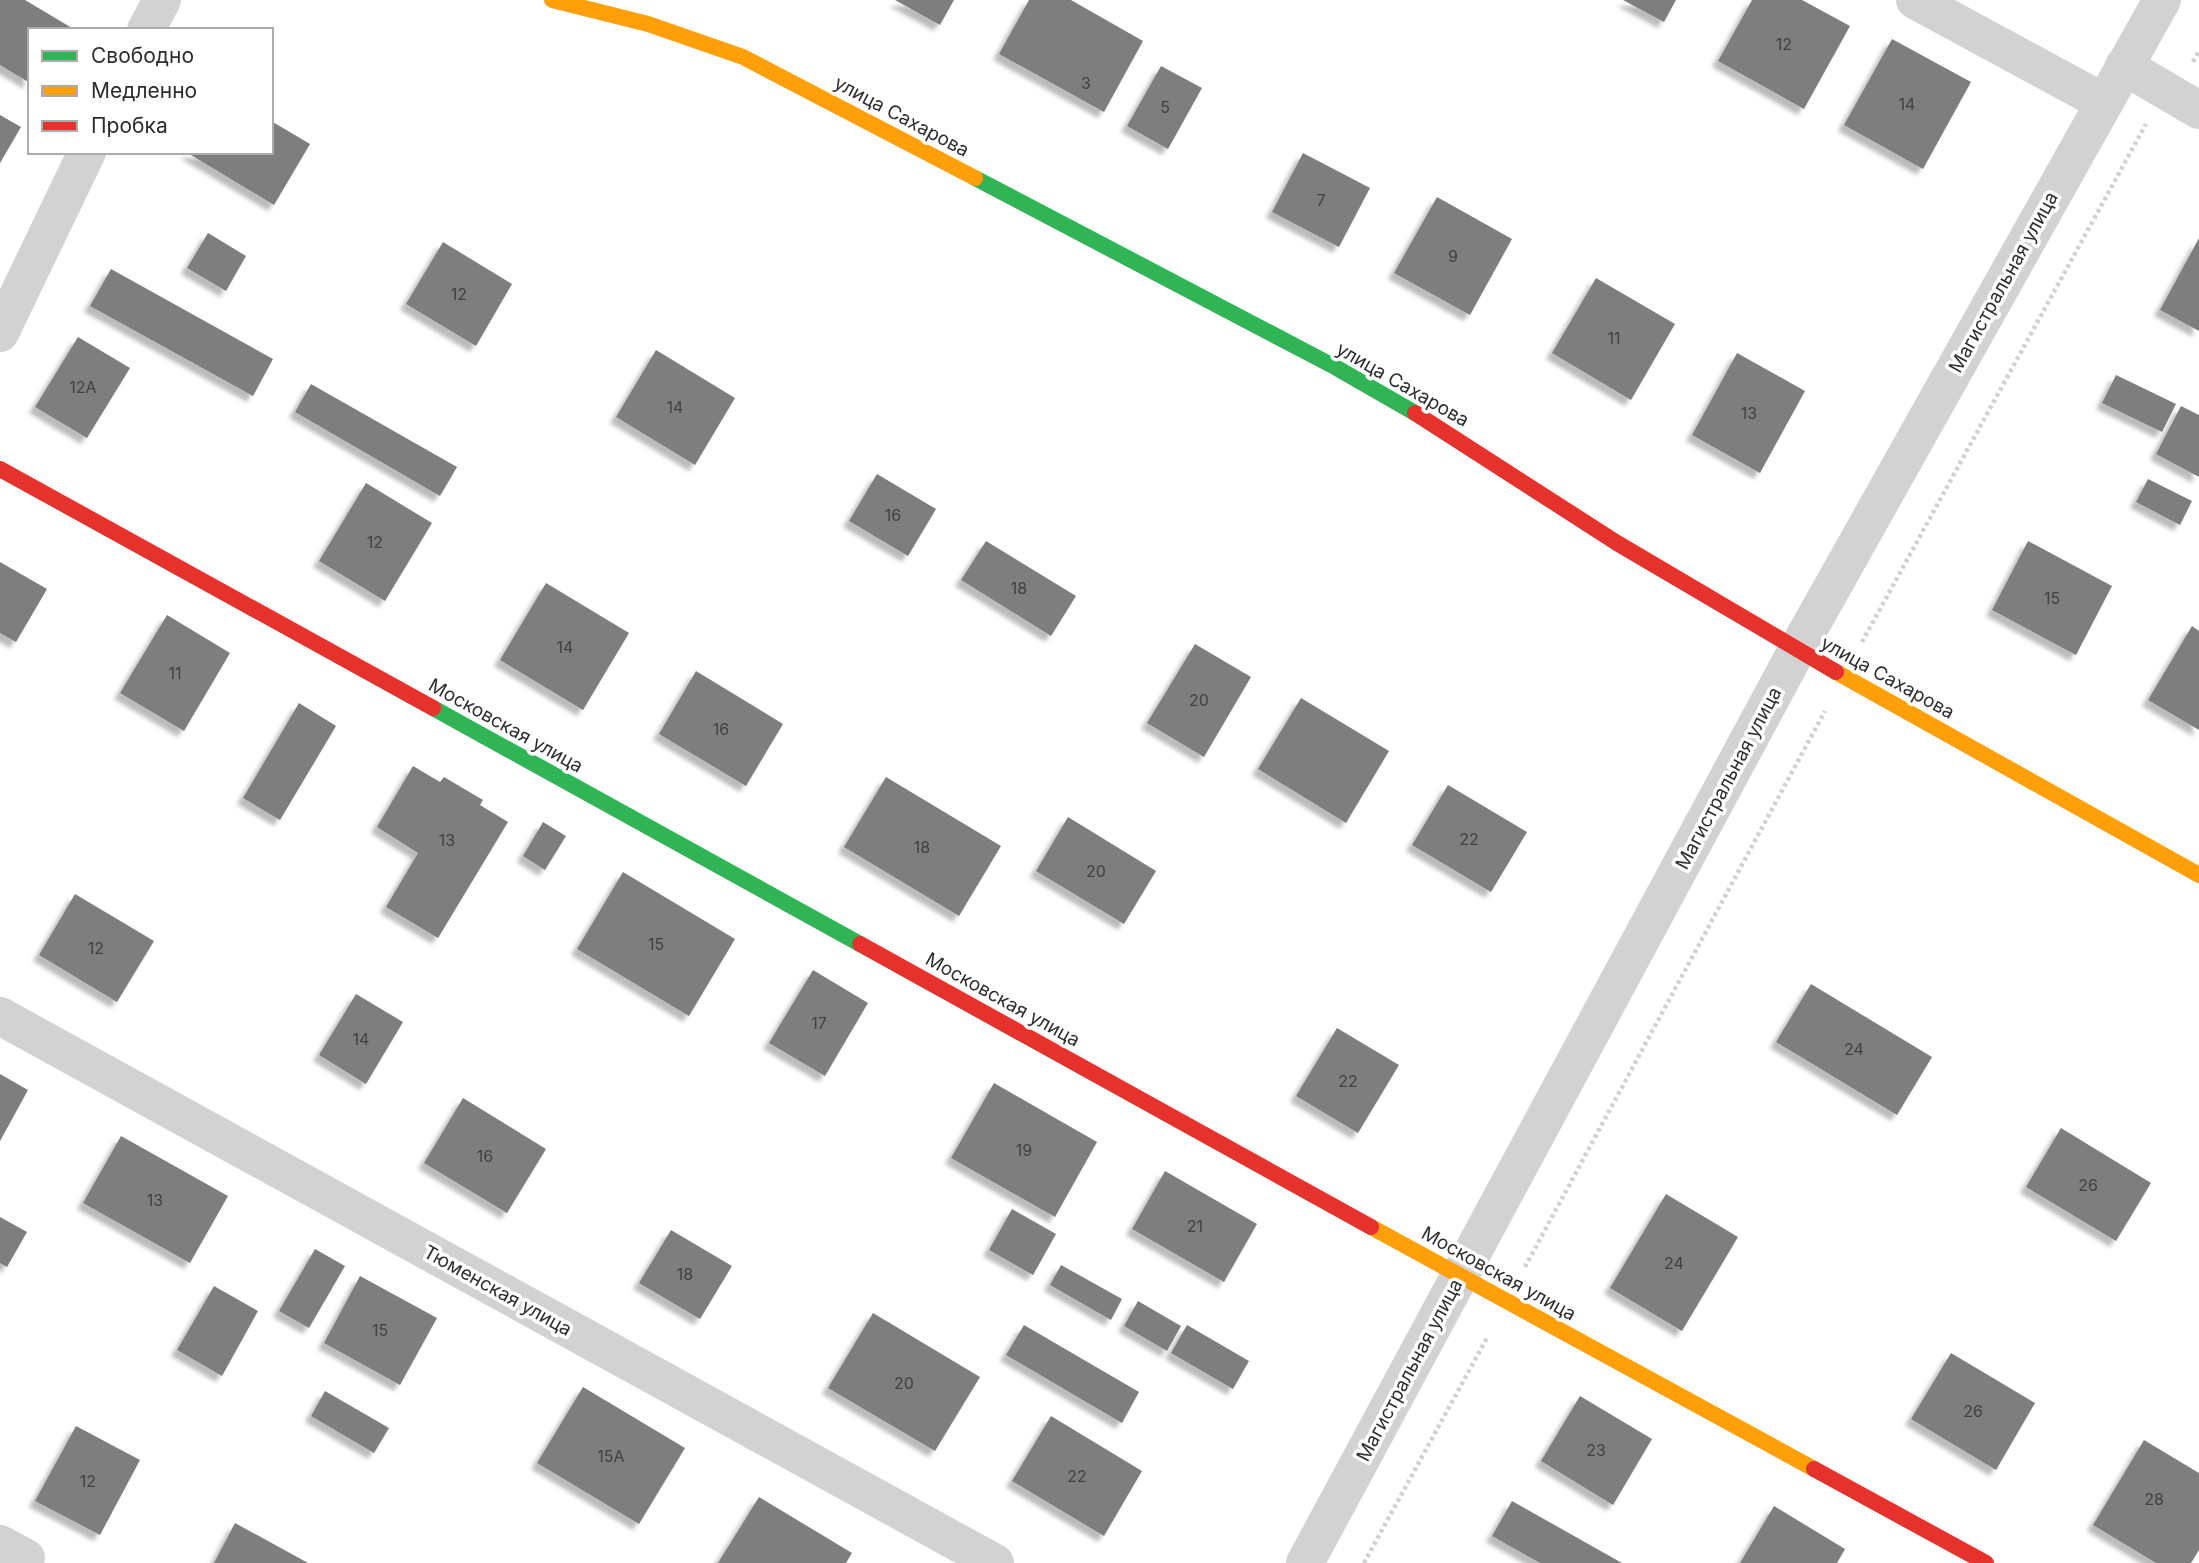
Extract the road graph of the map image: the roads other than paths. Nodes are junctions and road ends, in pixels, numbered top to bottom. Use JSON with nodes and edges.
{"nodes":[{"id":1,"x":162,"y":0,"type":"edge"},
{"id":2,"x":552,"y":0,"type":"edge"},
{"id":3,"x":1916,"y":0,"type":"edge"},
{"id":4,"x":2162,"y":0,"type":"edge"},
{"id":5,"x":147,"y":28,"type":"edge"},
{"id":6,"x":2124,"y":66,"type":"junction"},
{"id":7,"x":2184,"y":101,"type":"edge"},
{"id":8,"x":2103,"y":102,"type":"junction"},
{"id":9,"x":86,"y":154,"type":"edge"},
{"id":10,"x":0,"y":333,"type":"edge"},
{"id":11,"x":0,"y":470,"type":"edge"},
{"id":12,"x":1797,"y":650,"type":"junction"},
{"id":13,"x":2199,"y":875,"type":"edge"},
{"id":14,"x":0,"y":1016,"type":"edge"},
{"id":15,"x":1460,"y":1276,"type":"junction"},
{"id":16,"x":995,"y":1563,"type":"edge"},
{"id":17,"x":1305,"y":1563,"type":"edge"},
{"id":18,"x":1986,"y":1563,"type":"edge"}],
"edges":[{"from":1,"to":5,"type":"street"},
{"from":2,"to":12,"type":"street","name":"улица Сахарова"},
{"from":3,"to":8,"type":"street"},
{"from":4,"to":6,"type":"street","name":"Магистральная улица"},
{"from":6,"to":7,"type":"street"},
{"from":6,"to":8,"type":"street","name":"Магистральная улица"},
{"from":8,"to":12,"type":"street","name":"Магистральная улица"},
{"from":9,"to":10,"type":"street"},
{"from":11,"to":15,"type":"street","name":"Московская улица"},
{"from":12,"to":13,"type":"street","name":"улица Сахарова"},
{"from":12,"to":15,"type":"street","name":"Магистральная улица"},
{"from":14,"to":16,"type":"street","name":"Тюменская улица"},
{"from":15,"to":17,"type":"street","name":"Магистральная улица"},
{"from":15,"to":18,"type":"street","name":"Московская улица"}]}
